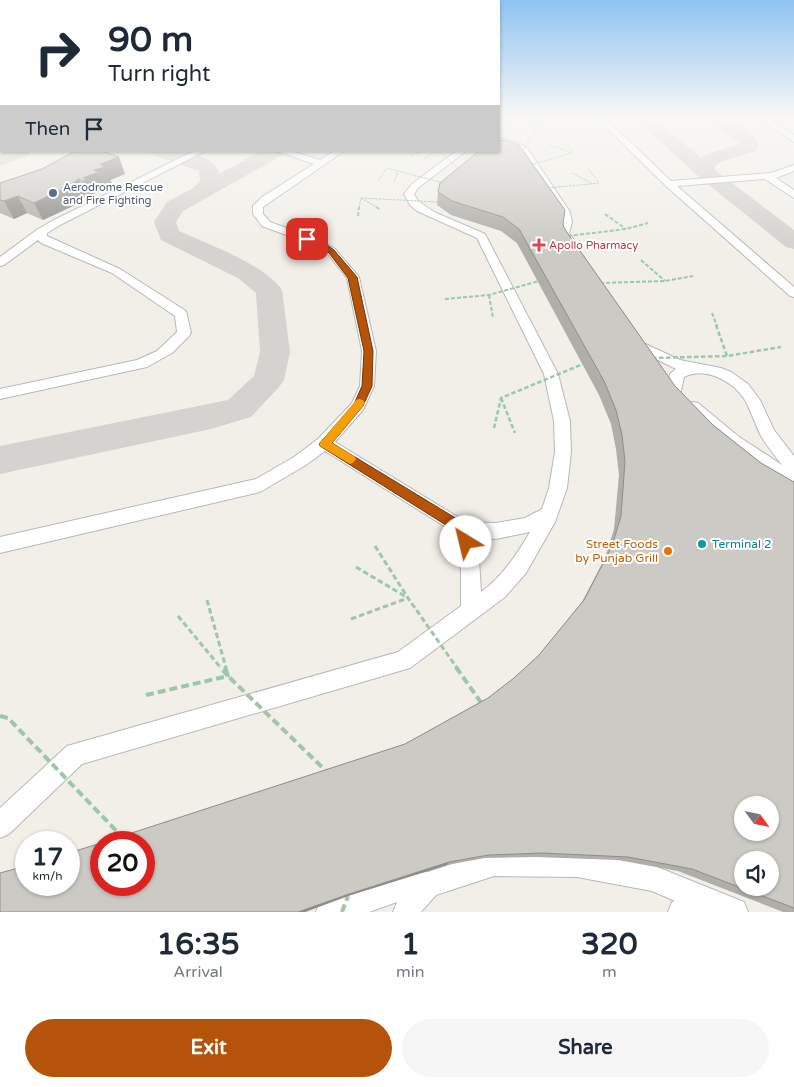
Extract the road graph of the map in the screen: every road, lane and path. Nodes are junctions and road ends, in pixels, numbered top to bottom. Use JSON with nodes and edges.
{"nodes":[{"id":1,"x":187,"y":159,"type":"edge"},
{"id":2,"x":306,"y":159,"type":"edge"},
{"id":3,"x":328,"y":159,"type":"edge"},
{"id":4,"x":447,"y":159,"type":"edge"},
{"id":5,"x":452,"y":159,"type":"edge"},
{"id":6,"x":530,"y":159,"type":"edge"},
{"id":7,"x":553,"y":159,"type":"edge"},
{"id":8,"x":643,"y":159,"type":"edge"},
{"id":9,"x":321,"y":163,"type":"junction"},
{"id":10,"x":524,"y":167,"type":"edge"},
{"id":11,"x":588,"y":168,"type":"dead end"},
{"id":12,"x":794,"y":168,"type":"edge"},
{"id":13,"x":398,"y":171,"type":"junction"},
{"id":14,"x":572,"y":173,"type":"dead end"},
{"id":15,"x":465,"y":175,"type":"edge"},
{"id":16,"x":768,"y":177,"type":"junction"},
{"id":17,"x":379,"y":180,"type":"dead end"},
{"id":18,"x":394,"y":182,"type":"dead end"},
{"id":19,"x":443,"y":183,"type":"edge"},
{"id":20,"x":592,"y":184,"type":"junction"},
{"id":21,"x":669,"y":184,"type":"junction"},
{"id":22,"x":548,"y":188,"type":"edge"},
{"id":23,"x":794,"y":195,"type":"edge"},
{"id":24,"x":361,"y":198,"type":"junction"},
{"id":25,"x":437,"y":202,"type":"edge"},
{"id":26,"x":381,"y":210,"type":"dead end"},
{"id":27,"x":604,"y":214,"type":"dead end"},
{"id":28,"x":358,"y":216,"type":"dead end"},
{"id":29,"x":648,"y":223,"type":"dead end"},
{"id":30,"x":626,"y":229,"type":"junction"},
{"id":31,"x":43,"y":236,"type":"junction"},
{"id":32,"x":559,"y":238,"type":"edge"},
{"id":33,"x":580,"y":257,"type":"edge"},
{"id":34,"x":641,"y":260,"type":"dead end"},
{"id":35,"x":0,"y":263,"type":"edge"},
{"id":36,"x":693,"y":276,"type":"dead end"},
{"id":37,"x":539,"y":281,"type":"dead end"},
{"id":38,"x":665,"y":281,"type":"junction"},
{"id":39,"x":598,"y":283,"type":"edge"},
{"id":40,"x":794,"y":293,"type":"edge"},
{"id":41,"x":489,"y":295,"type":"junction"},
{"id":42,"x":445,"y":299,"type":"dead end"},
{"id":43,"x":712,"y":312,"type":"dead end"},
{"id":44,"x":493,"y":318,"type":"dead end"},
{"id":45,"x":781,"y":347,"type":"dead end"},
{"id":46,"x":727,"y":356,"type":"junction"},
{"id":47,"x":648,"y":358,"type":"edge"},
{"id":48,"x":583,"y":364,"type":"dead end"},
{"id":49,"x":693,"y":368,"type":"junction"},
{"id":50,"x":675,"y":391,"type":"junction"},
{"id":51,"x":0,"y":394,"type":"edge"},
{"id":52,"x":501,"y":398,"type":"junction"},
{"id":53,"x":494,"y":428,"type":"dead end"},
{"id":54,"x":515,"y":433,"type":"dead end"},
{"id":55,"x":324,"y":444,"type":"junction"},
{"id":56,"x":794,"y":468,"type":"edge"},
{"id":57,"x":794,"y":481,"type":"edge"},
{"id":58,"x":549,"y":514,"type":"junction"},
{"id":59,"x":463,"y":529,"type":"junction"},
{"id":60,"x":0,"y":545,"type":"edge"},
{"id":61,"x":375,"y":546,"type":"dead end"},
{"id":62,"x":356,"y":567,"type":"dead end"},
{"id":63,"x":408,"y":598,"type":"junction"},
{"id":64,"x":207,"y":600,"type":"dead end"},
{"id":65,"x":471,"y":611,"type":"junction"},
{"id":66,"x":178,"y":616,"type":"dead end"},
{"id":67,"x":351,"y":619,"type":"dead end"},
{"id":68,"x":228,"y":676,"type":"junction"},
{"id":69,"x":146,"y":695,"type":"dead end"},
{"id":70,"x":484,"y":707,"type":"edge"},
{"id":71,"x":0,"y":716,"type":"edge"},
{"id":72,"x":331,"y":775,"type":"edge"},
{"id":73,"x":0,"y":826,"type":"edge"},
{"id":74,"x":116,"y":831,"type":"edge"},
{"id":75,"x":428,"y":885,"type":"junction"},
{"id":76,"x":339,"y":904,"type":"edge"},
{"id":77,"x":731,"y":910,"type":"edge"},
{"id":78,"x":342,"y":912,"type":"edge"},
{"id":79,"x":408,"y":912,"type":"edge"},
{"id":80,"x":682,"y":912,"type":"edge"}],
"edges":[{"from":1,"to":31,"type":"lane"},
{"from":2,"to":9,"type":"lane"},
{"from":3,"to":9,"type":"lane"},
{"from":4,"to":15,"type":"path","bridge":true},
{"from":5,"to":58,"type":"lane"},
{"from":6,"to":33,"type":"lane"},
{"from":7,"to":10,"type":"path","bridge":true},
{"from":8,"to":21,"type":"lane"},
{"from":9,"to":55,"type":"lane"},
{"from":11,"to":20,"type":"path","bridge":true},
{"from":12,"to":16,"type":"lane"},
{"from":13,"to":17,"type":"path","bridge":true},
{"from":13,"to":18,"type":"path"},
{"from":13,"to":19,"type":"path","bridge":true},
{"from":14,"to":20,"type":"path"},
{"from":16,"to":21,"type":"lane"},
{"from":16,"to":23,"type":"lane"},
{"from":20,"to":22,"type":"path","bridge":true},
{"from":21,"to":40,"type":"lane"},
{"from":24,"to":25,"type":"path","bridge":true},
{"from":24,"to":26,"type":"path"},
{"from":24,"to":28,"type":"path","bridge":true},
{"from":27,"to":30,"type":"path"},
{"from":29,"to":30,"type":"path","bridge":true},
{"from":30,"to":32,"type":"path","bridge":true},
{"from":31,"to":35,"type":"lane"},
{"from":31,"to":51,"type":"lane"},
{"from":34,"to":38,"type":"path"},
{"from":36,"to":38,"type":"path","bridge":true},
{"from":37,"to":41,"type":"path","bridge":true},
{"from":38,"to":39,"type":"path","bridge":true},
{"from":41,"to":42,"type":"path","bridge":true},
{"from":41,"to":44,"type":"path"},
{"from":43,"to":46,"type":"path"},
{"from":45,"to":46,"type":"path","bridge":true},
{"from":46,"to":47,"type":"path","bridge":true},
{"from":48,"to":52,"type":"path","bridge":true},
{"from":49,"to":50,"type":"lane"},
{"from":49,"to":50,"type":"lane"},
{"from":49,"to":56,"type":"lane"},
{"from":50,"to":57,"type":"lane"},
{"from":52,"to":53,"type":"path","bridge":true},
{"from":52,"to":54,"type":"path"},
{"from":55,"to":59,"type":"lane"},
{"from":55,"to":60,"type":"lane"},
{"from":58,"to":59,"type":"lane"},
{"from":58,"to":65,"type":"lane"},
{"from":59,"to":65,"type":"lane"},
{"from":61,"to":63,"type":"path","bridge":true},
{"from":62,"to":63,"type":"path"},
{"from":63,"to":67,"type":"path"},
{"from":63,"to":70,"type":"path","bridge":true},
{"from":64,"to":68,"type":"path","bridge":true},
{"from":65,"to":73,"type":"lane"},
{"from":66,"to":68,"type":"path"},
{"from":68,"to":69,"type":"path"},
{"from":68,"to":72,"type":"path","bridge":true},
{"from":71,"to":74,"type":"path","bridge":true},
{"from":75,"to":76,"type":"lane"},
{"from":75,"to":77,"type":"lane"},
{"from":75,"to":79,"type":"lane"},
{"from":76,"to":78,"type":"path","bridge":true},
{"from":77,"to":80,"type":"lane"}]}
